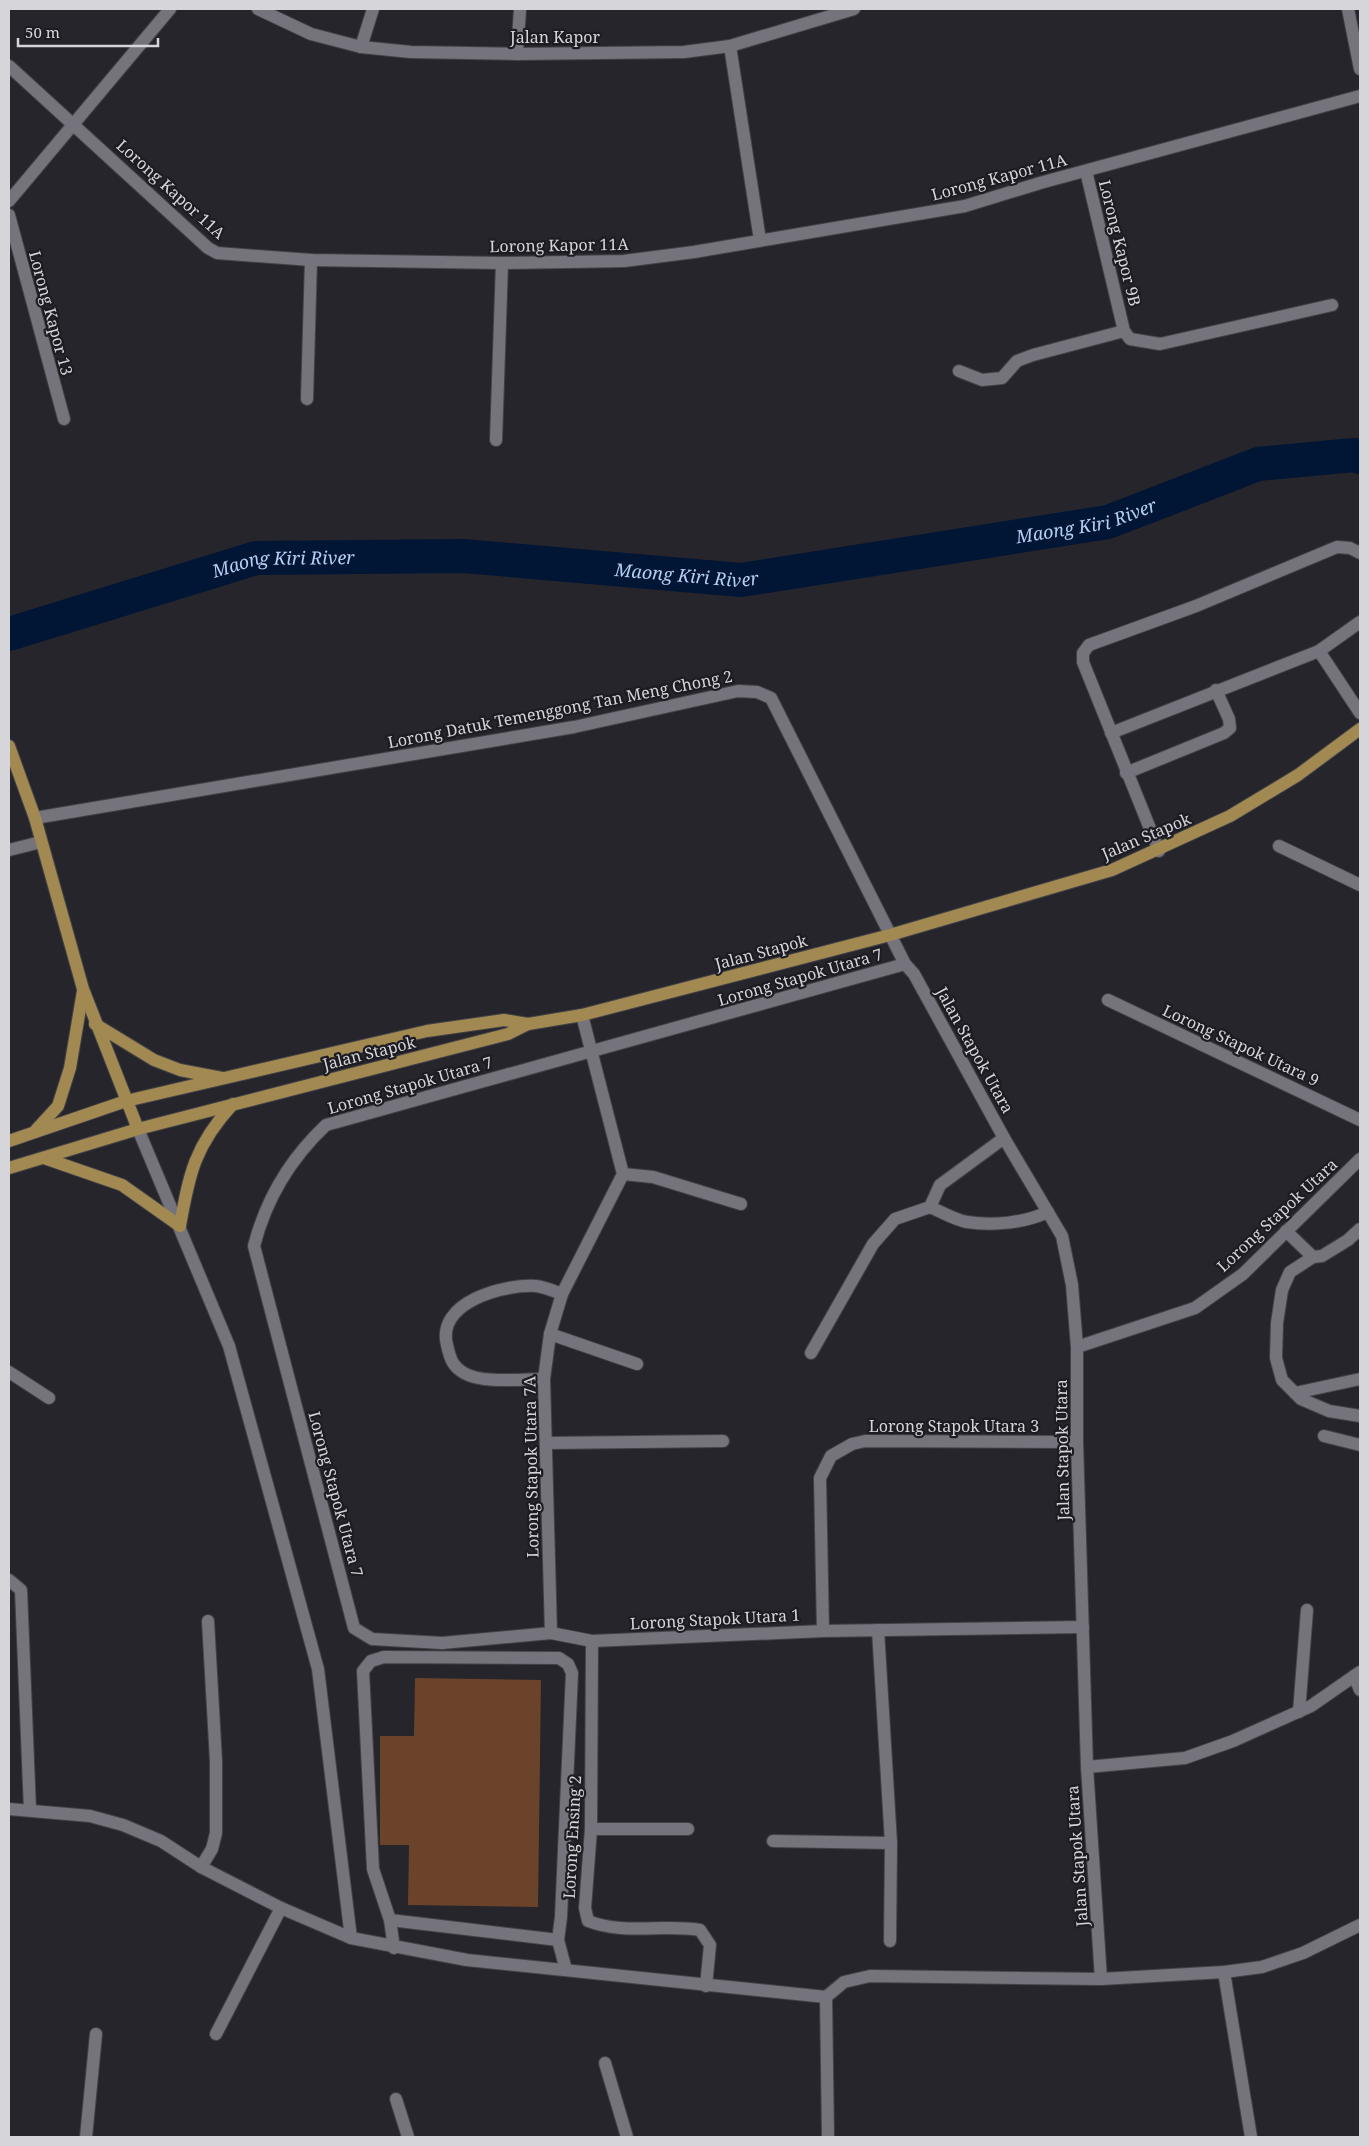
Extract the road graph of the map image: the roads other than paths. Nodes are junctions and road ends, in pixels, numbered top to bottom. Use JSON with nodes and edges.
{"nodes":[{"id":1,"x":170,"y":9,"type":"edge"},
{"id":2,"x":258,"y":9,"type":"edge"},
{"id":3,"x":373,"y":9,"type":"edge"},
{"id":4,"x":520,"y":9,"type":"edge"},
{"id":5,"x":854,"y":9,"type":"edge"},
{"id":6,"x":1348,"y":9,"type":"edge"},
{"id":7,"x":730,"y":46,"type":"junction"},
{"id":8,"x":361,"y":47,"type":"junction"},
{"id":9,"x":517,"y":54,"type":"junction"},
{"id":10,"x":9,"y":66,"type":"edge"},
{"id":11,"x":1360,"y":69,"type":"edge"},
{"id":12,"x":1360,"y":96,"type":"edge"},
{"id":13,"x":74,"y":124,"type":"junction"},
{"id":14,"x":1086,"y":171,"type":"junction"},
{"id":15,"x":9,"y":201,"type":"edge"},
{"id":16,"x":9,"y":215,"type":"edge"},
{"id":17,"x":760,"y":240,"type":"junction"},
{"id":18,"x":311,"y":260,"type":"junction"},
{"id":19,"x":502,"y":263,"type":"junction"},
{"id":20,"x":1332,"y":305,"type":"dead end"},
{"id":21,"x":1124,"y":331,"type":"junction"},
{"id":22,"x":959,"y":371,"type":"dead end"},
{"id":23,"x":307,"y":399,"type":"dead end"},
{"id":24,"x":64,"y":419,"type":"dead end"},
{"id":25,"x":496,"y":440,"type":"dead end"},
{"id":26,"x":1360,"y":553,"type":"edge"},
{"id":27,"x":1360,"y":622,"type":"edge"},
{"id":28,"x":1319,"y":651,"type":"junction"},
{"id":29,"x":1216,"y":690,"type":"junction"},
{"id":30,"x":1360,"y":713,"type":"edge"},
{"id":31,"x":1360,"y":729,"type":"edge"},
{"id":32,"x":1111,"y":733,"type":"junction"},
{"id":33,"x":9,"y":746,"type":"edge"},
{"id":34,"x":1126,"y":773,"type":"junction"},
{"id":35,"x":34,"y":818,"type":"junction"},
{"id":36,"x":42,"y":842,"type":"junction"},
{"id":37,"x":1279,"y":846,"type":"dead end"},
{"id":38,"x":9,"y":850,"type":"edge"},
{"id":39,"x":1159,"y":850,"type":"junction"},
{"id":40,"x":1360,"y":885,"type":"edge"},
{"id":41,"x":890,"y":936,"type":"junction"},
{"id":42,"x":905,"y":964,"type":"junction"},
{"id":43,"x":83,"y":989,"type":"junction"},
{"id":44,"x":1108,"y":1000,"type":"dead end"},
{"id":45,"x":582,"y":1015,"type":"junction"},
{"id":46,"x":95,"y":1024,"type":"junction"},
{"id":47,"x":528,"y":1024,"type":"junction"},
{"id":48,"x":592,"y":1052,"type":"junction"},
{"id":49,"x":249,"y":1074,"type":"junction"},
{"id":50,"x":126,"y":1101,"type":"junction"},
{"id":51,"x":233,"y":1104,"type":"junction"},
{"id":52,"x":1360,"y":1120,"type":"edge"},
{"id":53,"x":138,"y":1129,"type":"junction"},
{"id":54,"x":34,"y":1132,"type":"junction"},
{"id":55,"x":1004,"y":1138,"type":"junction"},
{"id":56,"x":9,"y":1141,"type":"edge"},
{"id":57,"x":44,"y":1158,"type":"junction"},
{"id":58,"x":1360,"y":1159,"type":"edge"},
{"id":59,"x":9,"y":1168,"type":"edge"},
{"id":60,"x":623,"y":1174,"type":"junction"},
{"id":61,"x":741,"y":1204,"type":"dead end"},
{"id":62,"x":930,"y":1207,"type":"junction"},
{"id":63,"x":1048,"y":1212,"type":"junction"},
{"id":64,"x":180,"y":1226,"type":"junction"},
{"id":65,"x":1360,"y":1229,"type":"edge"},
{"id":66,"x":1286,"y":1231,"type":"junction"},
{"id":67,"x":1313,"y":1257,"type":"junction"},
{"id":68,"x":562,"y":1294,"type":"junction"},
{"id":69,"x":550,"y":1334,"type":"junction"},
{"id":70,"x":1077,"y":1347,"type":"junction"},
{"id":71,"x":812,"y":1353,"type":"dead end"},
{"id":72,"x":637,"y":1364,"type":"dead end"},
{"id":73,"x":9,"y":1372,"type":"edge"},
{"id":74,"x":544,"y":1379,"type":"junction"},
{"id":75,"x":1360,"y":1380,"type":"edge"},
{"id":76,"x":1295,"y":1393,"type":"junction"},
{"id":77,"x":49,"y":1398,"type":"dead end"},
{"id":78,"x":1360,"y":1416,"type":"edge"},
{"id":79,"x":1324,"y":1436,"type":"dead end"},
{"id":80,"x":723,"y":1441,"type":"dead end"},
{"id":81,"x":1077,"y":1442,"type":"junction"},
{"id":82,"x":546,"y":1443,"type":"junction"},
{"id":83,"x":1360,"y":1444,"type":"edge"},
{"id":84,"x":9,"y":1580,"type":"edge"},
{"id":85,"x":1306,"y":1610,"type":"dead end"},
{"id":86,"x":208,"y":1622,"type":"dead end"},
{"id":87,"x":1083,"y":1627,"type":"junction"},
{"id":88,"x":354,"y":1628,"type":"joint"},
{"id":89,"x":878,"y":1630,"type":"junction"},
{"id":90,"x":823,"y":1631,"type":"junction"},
{"id":91,"x":551,"y":1633,"type":"junction"},
{"id":92,"x":592,"y":1641,"type":"junction"},
{"id":93,"x":1357,"y":1674,"type":"edge"},
{"id":94,"x":1360,"y":1690,"type":"edge"},
{"id":95,"x":1299,"y":1712,"type":"junction"},
{"id":96,"x":1087,"y":1767,"type":"junction"},
{"id":97,"x":9,"y":1809,"type":"edge"},
{"id":98,"x":30,"y":1810,"type":"junction"},
{"id":99,"x":591,"y":1829,"type":"junction"},
{"id":100,"x":688,"y":1829,"type":"dead end"},
{"id":101,"x":773,"y":1841,"type":"dead end"},
{"id":102,"x":890,"y":1843,"type":"junction"},
{"id":103,"x":201,"y":1867,"type":"junction"},
{"id":104,"x":281,"y":1908,"type":"junction"},
{"id":105,"x":390,"y":1920,"type":"junction"},
{"id":106,"x":1360,"y":1925,"type":"edge"},
{"id":107,"x":351,"y":1938,"type":"junction"},
{"id":108,"x":558,"y":1940,"type":"junction"},
{"id":109,"x":890,"y":1942,"type":"dead end"},
{"id":110,"x":394,"y":1948,"type":"junction"},
{"id":111,"x":566,"y":1970,"type":"junction"},
{"id":112,"x":1224,"y":1972,"type":"junction"},
{"id":113,"x":1101,"y":1979,"type":"junction"},
{"id":114,"x":706,"y":1986,"type":"junction"},
{"id":115,"x":826,"y":1997,"type":"junction"},
{"id":116,"x":96,"y":2034,"type":"dead end"},
{"id":117,"x":216,"y":2034,"type":"dead end"},
{"id":118,"x":605,"y":2063,"type":"dead end"},
{"id":119,"x":396,"y":2099,"type":"dead end"},
{"id":120,"x":86,"y":2137,"type":"edge"},
{"id":121,"x":408,"y":2137,"type":"edge"},
{"id":122,"x":627,"y":2137,"type":"edge"},
{"id":123,"x":828,"y":2137,"type":"edge"},
{"id":124,"x":1250,"y":2137,"type":"edge"}],
"edges":[{"from":1,"to":13,"type":"street"},
{"from":2,"to":8,"type":"street","name":"Jalan Kapor"},
{"from":3,"to":8,"type":"street"},
{"from":4,"to":9,"type":"street"},
{"from":5,"to":7,"type":"street","name":"Jalan Kapor"},
{"from":6,"to":11,"type":"street"},
{"from":7,"to":9,"type":"street","name":"Jalan Kapor"},
{"from":7,"to":17,"type":"street"},
{"from":8,"to":9,"type":"street","name":"Jalan Kapor"},
{"from":10,"to":13,"type":"street","name":"Lorong Kapor 11A"},
{"from":12,"to":14,"type":"street","name":"Lorong Kapor 9B"},
{"from":13,"to":15,"type":"street"},
{"from":13,"to":18,"type":"street","name":"Lorong Kapor 11A"},
{"from":14,"to":17,"type":"street","name":"Lorong Kapor 11A"},
{"from":14,"to":21,"type":"street","name":"Lorong Kapor 9B"},
{"from":16,"to":24,"type":"street","name":"Lorong Kapor 13"},
{"from":17,"to":19,"type":"street","name":"Lorong Kapor 11A"},
{"from":18,"to":19,"type":"street","name":"Lorong Kapor 11A"},
{"from":18,"to":23,"type":"street"},
{"from":19,"to":25,"type":"street"},
{"from":20,"to":21,"type":"street","name":"Lorong Kapor 9B"},
{"from":21,"to":22,"type":"street"},
{"from":26,"to":32,"type":"street"},
{"from":27,"to":28,"type":"street"},
{"from":28,"to":29,"type":"street"},
{"from":28,"to":30,"type":"street"},
{"from":29,"to":32,"type":"street"},
{"from":29,"to":34,"type":"street"},
{"from":31,"to":39,"type":"main road","name":"Jalan Stapok"},
{"from":32,"to":34,"type":"street"},
{"from":33,"to":35,"type":"main road"},
{"from":34,"to":39,"type":"street"},
{"from":35,"to":36,"type":"main road"},
{"from":35,"to":41,"type":"street","name":"Lorong Datuk Temenggong Tan Meng Chong 2"},
{"from":36,"to":38,"type":"street"},
{"from":36,"to":43,"type":"main road"},
{"from":37,"to":40,"type":"street"},
{"from":39,"to":41,"type":"main road","name":"Jalan Stapok"},
{"from":41,"to":42,"type":"street","name":"Lorong Datuk Temenggong Tan Meng Chong 2"},
{"from":41,"to":45,"type":"main road","name":"Jalan Stapok"},
{"from":42,"to":48,"type":"street","name":"Lorong Stapok Utara 7"},
{"from":42,"to":55,"type":"street","name":"Jalan Stapok Utara"},
{"from":43,"to":46,"type":"main road"},
{"from":43,"to":54,"type":"main road"},
{"from":44,"to":52,"type":"street","name":"Lorong Stapok Utara 9"},
{"from":45,"to":47,"type":"main road","name":"Jalan Stapok"},
{"from":45,"to":48,"type":"street"},
{"from":46,"to":49,"type":"main road"},
{"from":46,"to":50,"type":"main road"},
{"from":47,"to":49,"type":"main road"},
{"from":47,"to":51,"type":"main road","name":"Jalan Stapok"},
{"from":48,"to":60,"type":"street"},
{"from":48,"to":88,"type":"street","name":"Lorong Stapok Utara 7"},
{"from":49,"to":50,"type":"main road"},
{"from":50,"to":53,"type":"main road"},
{"from":50,"to":54,"type":"main road"},
{"from":51,"to":53,"type":"main road","name":"Jalan Stapok"},
{"from":51,"to":64,"type":"main road"},
{"from":53,"to":57,"type":"main road","name":"Jalan Stapok"},
{"from":53,"to":64,"type":"street"},
{"from":54,"to":56,"type":"main road"},
{"from":55,"to":62,"type":"street"},
{"from":55,"to":63,"type":"street","name":"Jalan Stapok Utara"},
{"from":57,"to":59,"type":"main road","name":"Jalan Stapok"},
{"from":57,"to":64,"type":"main road"},
{"from":58,"to":66,"type":"street","name":"Lorong Stapok Utara"},
{"from":60,"to":61,"type":"street"},
{"from":60,"to":68,"type":"street","name":"Lorong Stapok Utara 7A"},
{"from":62,"to":63,"type":"street"},
{"from":62,"to":71,"type":"street"},
{"from":63,"to":70,"type":"street","name":"Jalan Stapok Utara"},
{"from":64,"to":107,"type":"street"},
{"from":65,"to":67,"type":"street"},
{"from":66,"to":67,"type":"street"},
{"from":66,"to":70,"type":"street","name":"Lorong Stapok Utara"},
{"from":67,"to":76,"type":"street"},
{"from":68,"to":69,"type":"street","name":"Lorong Stapok Utara 7A"},
{"from":68,"to":74,"type":"street"},
{"from":69,"to":72,"type":"street"},
{"from":69,"to":74,"type":"street","name":"Lorong Stapok Utara 7A"},
{"from":70,"to":81,"type":"street","name":"Jalan Stapok Utara"},
{"from":73,"to":77,"type":"street"},
{"from":74,"to":82,"type":"street","name":"Lorong Stapok Utara 7A"},
{"from":75,"to":76,"type":"street"},
{"from":76,"to":78,"type":"street"},
{"from":79,"to":83,"type":"street"},
{"from":80,"to":82,"type":"street"},
{"from":81,"to":87,"type":"street","name":"Jalan Stapok Utara"},
{"from":81,"to":90,"type":"street","name":"Lorong Stapok Utara 3"},
{"from":82,"to":91,"type":"street","name":"Lorong Stapok Utara 7A"},
{"from":84,"to":98,"type":"street"},
{"from":85,"to":95,"type":"street"},
{"from":86,"to":103,"type":"street"},
{"from":87,"to":89,"type":"street","name":"Lorong Stapok Utara 1"},
{"from":87,"to":96,"type":"street","name":"Jalan Stapok Utara"},
{"from":88,"to":91,"type":"street","name":"Lorong Stapok Utara 1"},
{"from":89,"to":90,"type":"street","name":"Lorong Stapok Utara 1"},
{"from":89,"to":102,"type":"street"},
{"from":90,"to":92,"type":"street","name":"Lorong Stapok Utara 1"},
{"from":91,"to":92,"type":"street","name":"Lorong Stapok Utara 1"},
{"from":92,"to":99,"type":"street","name":"Lorong Ensing 2"},
{"from":93,"to":94,"type":"street"},
{"from":93,"to":95,"type":"street"},
{"from":95,"to":96,"type":"street"},
{"from":96,"to":113,"type":"street","name":"Jalan Stapok Utara"},
{"from":97,"to":98,"type":"street"},
{"from":98,"to":103,"type":"street"},
{"from":99,"to":100,"type":"street"},
{"from":99,"to":114,"type":"street","name":"Lorong Ensing 2"},
{"from":101,"to":102,"type":"street"},
{"from":102,"to":109,"type":"street"},
{"from":103,"to":104,"type":"street"},
{"from":104,"to":107,"type":"street"},
{"from":104,"to":117,"type":"street"},
{"from":105,"to":108,"type":"street"},
{"from":105,"to":108,"type":"street"},
{"from":105,"to":110,"type":"street"},
{"from":106,"to":112,"type":"street"},
{"from":107,"to":110,"type":"street"},
{"from":108,"to":111,"type":"street"},
{"from":110,"to":111,"type":"street"},
{"from":111,"to":114,"type":"street"},
{"from":112,"to":113,"type":"street"},
{"from":112,"to":124,"type":"street"},
{"from":113,"to":115,"type":"street"},
{"from":114,"to":115,"type":"street"},
{"from":115,"to":123,"type":"street"},
{"from":116,"to":120,"type":"street"},
{"from":118,"to":122,"type":"street"},
{"from":119,"to":121,"type":"street"}]}
